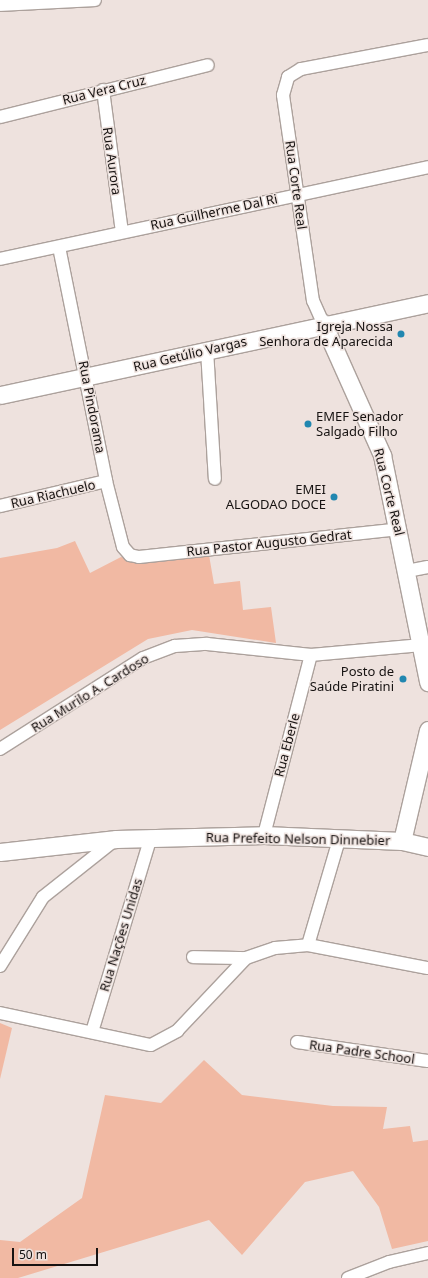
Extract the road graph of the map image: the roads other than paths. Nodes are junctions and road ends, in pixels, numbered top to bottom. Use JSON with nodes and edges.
{"nodes":[{"id":1,"x":95,"y":0,"type":"edge"},
{"id":2,"x":0,"y":5,"type":"edge"},
{"id":3,"x":428,"y":45,"type":"edge"},
{"id":4,"x":208,"y":65,"type":"dead end"},
{"id":5,"x":103,"y":90,"type":"junction"},
{"id":6,"x":0,"y":117,"type":"edge"},
{"id":7,"x":428,"y":167,"type":"edge"},
{"id":8,"x":297,"y":194,"type":"junction"},
{"id":9,"x":122,"y":232,"type":"junction"},
{"id":10,"x":59,"y":247,"type":"junction"},
{"id":11,"x":0,"y":258,"type":"edge"},
{"id":12,"x":428,"y":303,"type":"edge"},
{"id":13,"x":323,"y":323,"type":"junction"},
{"id":14,"x":207,"y":350,"type":"junction"},
{"id":15,"x":86,"y":377,"type":"junction"},
{"id":16,"x":0,"y":395,"type":"edge"},
{"id":17,"x":215,"y":479,"type":"dead end"},
{"id":18,"x":106,"y":481,"type":"junction"},
{"id":19,"x":0,"y":506,"type":"edge"},
{"id":20,"x":400,"y":529,"type":"junction"},
{"id":21,"x":139,"y":557,"type":"joint"},
{"id":22,"x":428,"y":567,"type":"edge"},
{"id":23,"x":407,"y":571,"type":"junction"},
{"id":24,"x":422,"y":645,"type":"junction"},
{"id":25,"x":311,"y":655,"type":"junction"},
{"id":26,"x":428,"y":680,"type":"edge"},
{"id":27,"x":428,"y":730,"type":"edge"},
{"id":28,"x":0,"y":749,"type":"edge"},
{"id":29,"x":264,"y":835,"type":"junction"},
{"id":30,"x":151,"y":837,"type":"junction"},
{"id":31,"x":116,"y":839,"type":"junction"},
{"id":32,"x":339,"y":840,"type":"junction"},
{"id":33,"x":402,"y":841,"type":"junction"},
{"id":34,"x":428,"y":847,"type":"edge"},
{"id":35,"x":0,"y":852,"type":"edge"},
{"id":36,"x":308,"y":944,"type":"junction"},
{"id":37,"x":193,"y":957,"type":"dead end"},
{"id":38,"x":246,"y":958,"type":"junction"},
{"id":39,"x":0,"y":966,"type":"edge"},
{"id":40,"x":428,"y":968,"type":"edge"},
{"id":41,"x":0,"y":1013,"type":"edge"},
{"id":42,"x":92,"y":1032,"type":"junction"},
{"id":43,"x":297,"y":1042,"type":"dead end"},
{"id":44,"x":428,"y":1061,"type":"edge"},
{"id":45,"x":428,"y":1253,"type":"edge"},
{"id":46,"x":348,"y":1278,"type":"edge"}],
"edges":[{"from":1,"to":2,"type":"street"},
{"from":3,"to":8,"type":"street","name":"Rua Corte Real"},
{"from":4,"to":5,"type":"street","name":"Rua Vera Cruz"},
{"from":5,"to":6,"type":"street","name":"Rua Vera Cruz"},
{"from":5,"to":9,"type":"street","name":"Rua Aurora"},
{"from":7,"to":8,"type":"street","name":"Rua Guilherme Dal Ri"},
{"from":8,"to":9,"type":"street","name":"Rua Guilherme Dal Ri"},
{"from":8,"to":13,"type":"street","name":"Rua Corte Real"},
{"from":9,"to":10,"type":"street","name":"Rua Guilherme Dal Ri"},
{"from":10,"to":11,"type":"street","name":"Rua Guilherme Dal Ri"},
{"from":10,"to":15,"type":"street","name":"Rua Pindorama"},
{"from":12,"to":13,"type":"street","name":"Rua Getúlio Vargas"},
{"from":13,"to":14,"type":"street","name":"Rua Getúlio Vargas"},
{"from":13,"to":20,"type":"street","name":"Rua Corte Real"},
{"from":14,"to":15,"type":"street","name":"Rua Getúlio Vargas"},
{"from":14,"to":17,"type":"street"},
{"from":15,"to":16,"type":"street","name":"Rua Getúlio Vargas"},
{"from":15,"to":18,"type":"street","name":"Rua Pindorama"},
{"from":18,"to":19,"type":"street","name":"Rua Riachuelo"},
{"from":18,"to":21,"type":"street","name":"Rua Pindorama"},
{"from":20,"to":21,"type":"street","name":"Rua Pastor Augusto Gedrat"},
{"from":20,"to":23,"type":"street","name":"Rua Corte Real"},
{"from":22,"to":23,"type":"street"},
{"from":23,"to":24,"type":"street","name":"Rua Corte Real"},
{"from":24,"to":25,"type":"street","name":"Rua Murilo A. Cardoso"},
{"from":24,"to":26,"type":"street","name":"Rua Corte Real"},
{"from":25,"to":28,"type":"street","name":"Rua Murilo A. Cardoso"},
{"from":25,"to":29,"type":"street","name":"Rua Eberle"},
{"from":27,"to":33,"type":"street"},
{"from":29,"to":30,"type":"street","name":"Rua Prefeito Nelson Dinnebier"},
{"from":29,"to":32,"type":"street","name":"Rua Prefeito Nelson Dinnebier"},
{"from":30,"to":31,"type":"street","name":"Rua Prefeito Nelson Dinnebier"},
{"from":30,"to":42,"type":"street","name":"Rua Nações Unidas"},
{"from":31,"to":35,"type":"street","name":"Rua Prefeito Nelson Dinnebier"},
{"from":31,"to":39,"type":"street"},
{"from":32,"to":33,"type":"street","name":"Rua Prefeito Nelson Dinnebier"},
{"from":32,"to":36,"type":"street"},
{"from":33,"to":34,"type":"street","name":"Rua Prefeito Nelson Dinnebier"},
{"from":36,"to":38,"type":"street"},
{"from":36,"to":40,"type":"street"},
{"from":37,"to":38,"type":"street"},
{"from":38,"to":42,"type":"street"},
{"from":41,"to":42,"type":"street"},
{"from":43,"to":44,"type":"street","name":"Rua Padre School"},
{"from":45,"to":46,"type":"street"}]}
